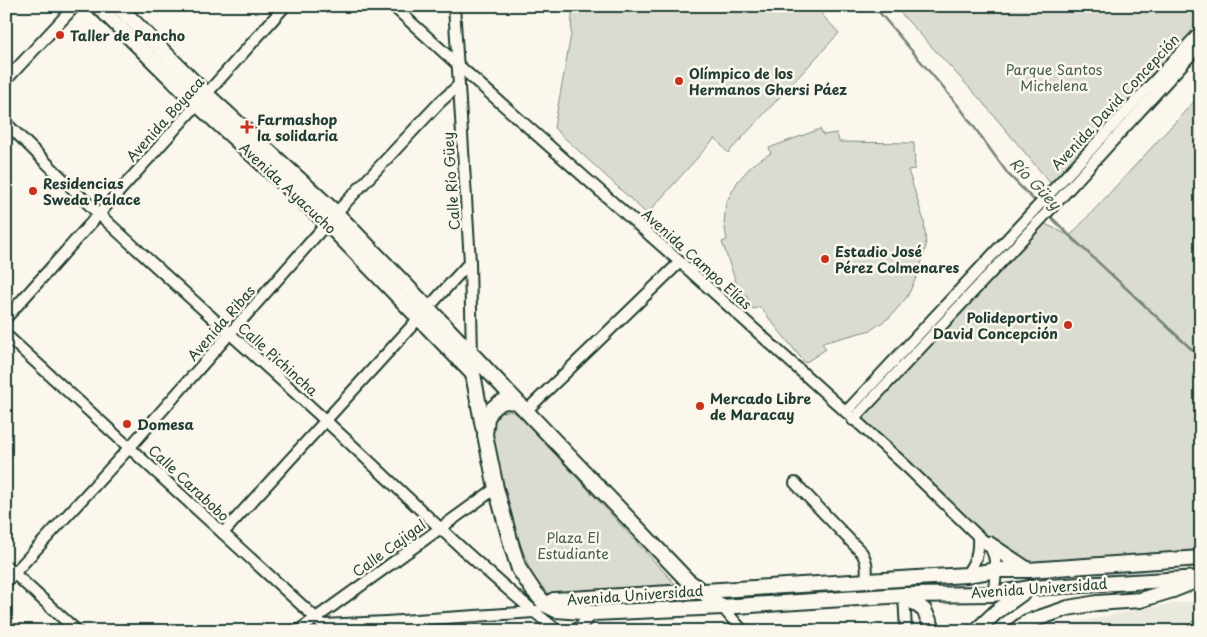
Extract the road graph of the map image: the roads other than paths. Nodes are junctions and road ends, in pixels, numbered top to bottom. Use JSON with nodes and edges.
{"nodes":[{"id":1,"x":75,"y":6,"type":"edge"},
{"id":2,"x":98,"y":6,"type":"edge"},
{"id":3,"x":118,"y":6,"type":"edge"},
{"id":4,"x":285,"y":6,"type":"edge"},
{"id":5,"x":393,"y":6,"type":"edge"},
{"id":6,"x":454,"y":6,"type":"edge"},
{"id":7,"x":1201,"y":30,"type":"edge"},
{"id":8,"x":1201,"y":44,"type":"edge"},
{"id":9,"x":458,"y":65,"type":"junction"},
{"id":10,"x":6,"y":80,"type":"edge"},
{"id":11,"x":459,"y":85,"type":"junction"},
{"id":12,"x":202,"y":99,"type":"junction"},
{"id":13,"x":6,"y":123,"type":"edge"},
{"id":14,"x":99,"y":214,"type":"junction"},
{"id":15,"x":332,"y":218,"type":"junction"},
{"id":16,"x":1033,"y":218,"type":"junction"},
{"id":17,"x":470,"y":262,"type":"junction"},
{"id":18,"x":680,"y":262,"type":"junction"},
{"id":19,"x":424,"y":313,"type":"junction"},
{"id":20,"x":6,"y":318,"type":"edge"},
{"id":21,"x":229,"y":334,"type":"junction"},
{"id":22,"x":6,"y":335,"type":"edge"},
{"id":23,"x":472,"y":355,"type":"junction"},
{"id":24,"x":473,"y":374,"type":"junction"},
{"id":25,"x":522,"y":406,"type":"junction"},
{"id":26,"x":850,"y":416,"type":"junction"},
{"id":27,"x":326,"y":421,"type":"junction"},
{"id":28,"x":485,"y":435,"type":"junction"},
{"id":29,"x":130,"y":447,"type":"junction"},
{"id":30,"x":795,"y":483,"type":"dead end"},
{"id":31,"x":496,"y":488,"type":"junction"},
{"id":32,"x":440,"y":528,"type":"junction"},
{"id":33,"x":223,"y":533,"type":"junction"},
{"id":34,"x":983,"y":540,"type":"junction"},
{"id":35,"x":1201,"y":558,"type":"edge"},
{"id":36,"x":1062,"y":567,"type":"junction"},
{"id":37,"x":10,"y":570,"type":"edge"},
{"id":38,"x":996,"y":570,"type":"junction"},
{"id":39,"x":1028,"y":570,"type":"junction"},
{"id":40,"x":966,"y":575,"type":"junction"},
{"id":41,"x":1201,"y":578,"type":"edge"},
{"id":42,"x":6,"y":582,"type":"edge"},
{"id":43,"x":866,"y":582,"type":"junction"},
{"id":44,"x":1030,"y":588,"type":"junction"},
{"id":45,"x":701,"y":591,"type":"junction"},
{"id":46,"x":993,"y":594,"type":"junction"},
{"id":47,"x":904,"y":595,"type":"junction"},
{"id":48,"x":722,"y":608,"type":"junction"},
{"id":49,"x":540,"y":609,"type":"junction"},
{"id":50,"x":594,"y":614,"type":"junction"},
{"id":51,"x":386,"y":622,"type":"junction"},
{"id":52,"x":323,"y":624,"type":"edge"},
{"id":53,"x":77,"y":631,"type":"edge"},
{"id":54,"x":298,"y":631,"type":"edge"},
{"id":55,"x":375,"y":631,"type":"edge"},
{"id":56,"x":558,"y":631,"type":"edge"},
{"id":57,"x":575,"y":631,"type":"edge"},
{"id":58,"x":743,"y":631,"type":"edge"},
{"id":59,"x":906,"y":631,"type":"edge"},
{"id":60,"x":934,"y":631,"type":"edge"},
{"id":61,"x":976,"y":631,"type":"edge"},
{"id":62,"x":1015,"y":631,"type":"edge"}],
"edges":[{"from":1,"to":10,"type":"street"},
{"from":2,"to":12,"type":"street","name":"Avenida Ayacucho"},
{"from":3,"to":12,"type":"street","name":"Avenida Ayacucho"},
{"from":4,"to":12,"type":"street","name":"Avenida Boyaca"},
{"from":5,"to":9,"type":"street","name":"Avenida Campo Elías"},
{"from":6,"to":9,"type":"street","name":"Calle Río Güey"},
{"from":7,"to":16,"type":"street","name":"Avenida David Concepción"},
{"from":8,"to":16,"type":"street","name":"Avenida David Concepción"},
{"from":9,"to":11,"type":"street","name":"Calle Río Güey"},
{"from":9,"to":18,"type":"street","name":"Avenida Campo Elías"},
{"from":11,"to":15,"type":"street","name":"Avenida Ribas"},
{"from":11,"to":17,"type":"street","name":"Calle Río Güey"},
{"from":12,"to":14,"type":"street","name":"Avenida Boyaca"},
{"from":12,"to":15,"type":"street","name":"Avenida Ayacucho"},
{"from":13,"to":14,"type":"street","name":"Calle Pichincha"},
{"from":14,"to":20,"type":"street","name":"Avenida Boyaca"},
{"from":14,"to":21,"type":"street","name":"Calle Pichincha"},
{"from":15,"to":19,"type":"street","name":"Avenida Ayacucho"},
{"from":15,"to":21,"type":"street","name":"Avenida Ribas"},
{"from":16,"to":26,"type":"street","name":"Avenida David Concepción"},
{"from":17,"to":19,"type":"street"},
{"from":17,"to":23,"type":"street","name":"Calle Río Güey"},
{"from":18,"to":25,"type":"street"},
{"from":18,"to":26,"type":"street","name":"Avenida Campo Elías"},
{"from":19,"to":23,"type":"street","name":"Avenida Ayacucho"},
{"from":19,"to":24,"type":"street","name":"Avenida Ayacucho"},
{"from":19,"to":27,"type":"street"},
{"from":21,"to":27,"type":"street","name":"Calle Pichincha"},
{"from":21,"to":29,"type":"street","name":"Avenida Ribas"},
{"from":22,"to":29,"type":"street","name":"Calle Carabobo"},
{"from":23,"to":24,"type":"street"},
{"from":23,"to":25,"type":"street","name":"Avenida Ayacucho"},
{"from":24,"to":28,"type":"street"},
{"from":25,"to":28,"type":"street"},
{"from":25,"to":45,"type":"street","name":"Avenida Ayacucho"},
{"from":26,"to":34,"type":"street","name":"Avenida Campo Elías"},
{"from":27,"to":32,"type":"street","name":"Calle Pichincha"},
{"from":27,"to":33,"type":"street"},
{"from":28,"to":31,"type":"street"},
{"from":29,"to":33,"type":"street","name":"Calle Carabobo"},
{"from":29,"to":37,"type":"street","name":"Avenida Ribas"},
{"from":30,"to":43,"type":"street"},
{"from":31,"to":32,"type":"street","name":"Calle Cajigal"},
{"from":31,"to":49,"type":"street"},
{"from":32,"to":49,"type":"street","name":"Calle Pichincha"},
{"from":32,"to":52,"type":"street","name":"Calle Cajigal"},
{"from":33,"to":52,"type":"street","name":"Calle Carabobo"},
{"from":34,"to":38,"type":"street"},
{"from":34,"to":39,"type":"street"},
{"from":34,"to":40,"type":"street"},
{"from":35,"to":36,"type":"street","name":"Avenida Universidad"},
{"from":36,"to":39,"type":"street","name":"Avenida Universidad"},
{"from":36,"to":44,"type":"street"},
{"from":37,"to":42,"type":"street","name":"Avenida Ribas"},
{"from":37,"to":53,"type":"street"},
{"from":38,"to":39,"type":"street","name":"Avenida Universidad"},
{"from":38,"to":40,"type":"street","name":"Avenida Universidad"},
{"from":38,"to":46,"type":"street"},
{"from":40,"to":43,"type":"street","name":"Avenida Universidad"},
{"from":41,"to":44,"type":"street","name":"Avenida Universidad"},
{"from":41,"to":62,"type":"street"},
{"from":43,"to":45,"type":"street","name":"Avenida Universidad"},
{"from":44,"to":46,"type":"street","name":"Avenida Universidad"},
{"from":44,"to":61,"type":"street"},
{"from":45,"to":48,"type":"street","name":"Avenida Ayacucho"},
{"from":45,"to":49,"type":"street","name":"Avenida Universidad"},
{"from":46,"to":47,"type":"street","name":"Avenida Universidad"},
{"from":47,"to":48,"type":"street","name":"Avenida Universidad"},
{"from":47,"to":59,"type":"street"},
{"from":47,"to":60,"type":"street"},
{"from":48,"to":50,"type":"street","name":"Avenida Universidad"},
{"from":48,"to":58,"type":"street"},
{"from":49,"to":50,"type":"street","name":"Avenida Universidad"},
{"from":49,"to":51,"type":"street"},
{"from":49,"to":56,"type":"street","name":"Calle Pichincha"},
{"from":50,"to":57,"type":"street"},
{"from":51,"to":52,"type":"street"},
{"from":51,"to":55,"type":"street"},
{"from":52,"to":54,"type":"street","name":"Calle Cajigal"}]}
